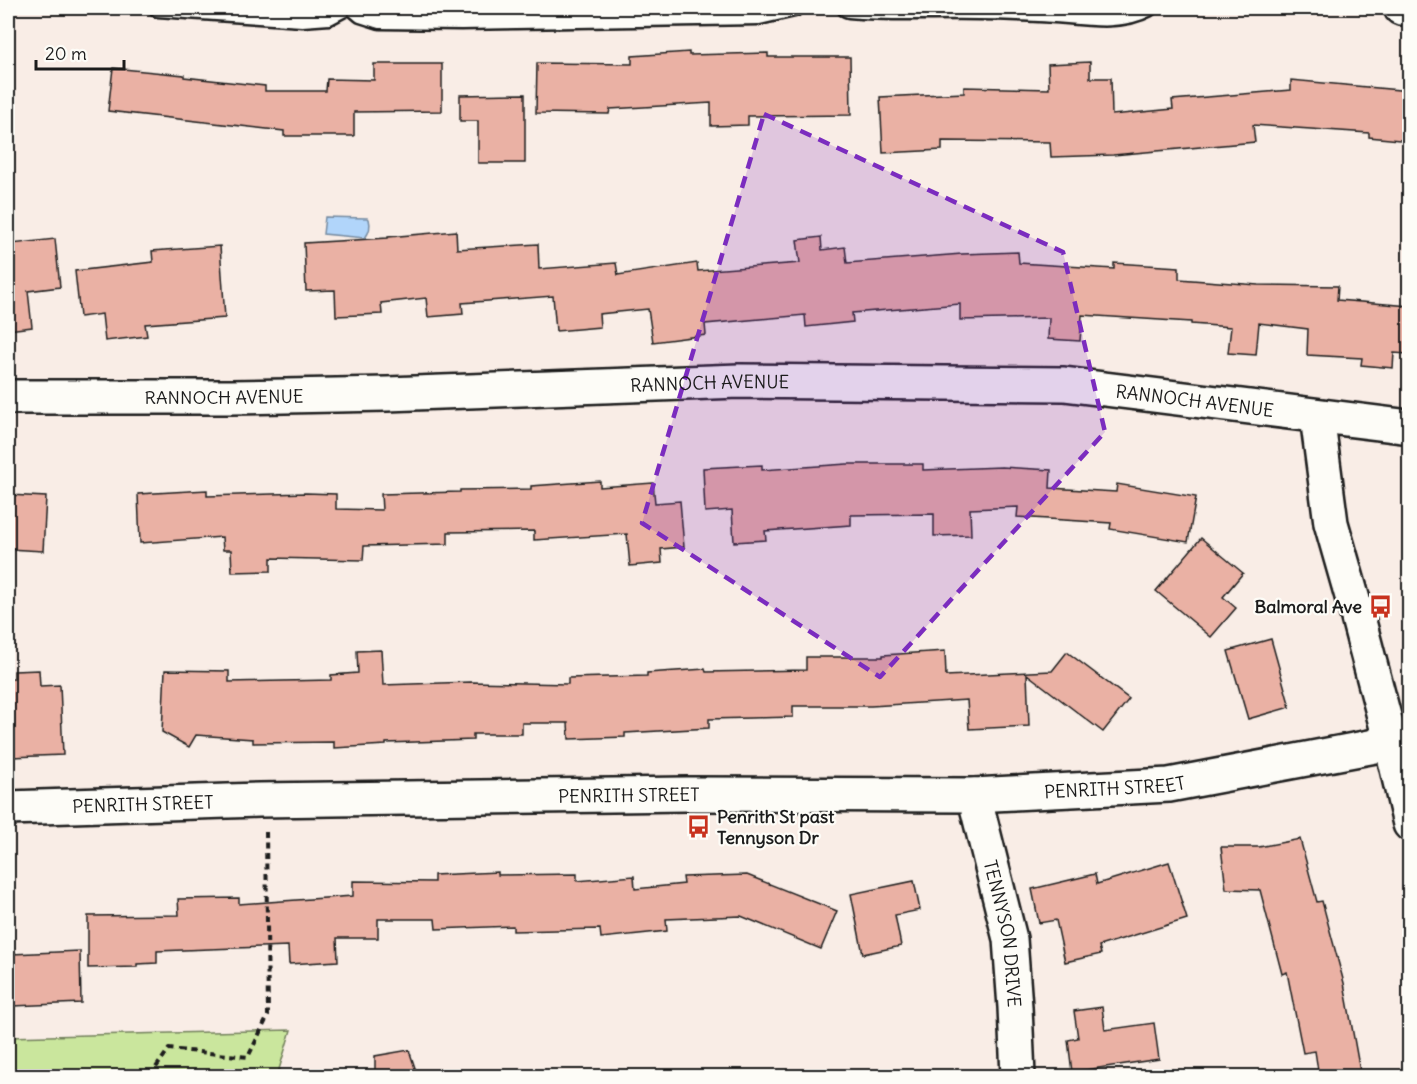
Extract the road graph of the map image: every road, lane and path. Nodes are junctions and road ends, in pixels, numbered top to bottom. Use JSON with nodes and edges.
{"nodes":[{"id":1,"x":158,"y":8,"type":"edge"},
{"id":2,"x":344,"y":8,"type":"edge"},
{"id":3,"x":354,"y":8,"type":"edge"},
{"id":4,"x":795,"y":8,"type":"edge"},
{"id":5,"x":846,"y":8,"type":"edge"},
{"id":6,"x":1148,"y":8,"type":"edge"},
{"id":7,"x":1401,"y":8,"type":"edge"},
{"id":8,"x":1410,"y":8,"type":"edge"},
{"id":9,"x":8,"y":397,"type":"edge"},
{"id":10,"x":1317,"y":416,"type":"junction"},
{"id":11,"x":1410,"y":427,"type":"edge"},
{"id":12,"x":1390,"y":743,"type":"junction"},
{"id":13,"x":974,"y":795,"type":"junction"},
{"id":14,"x":265,"y":800,"type":"junction"},
{"id":15,"x":8,"y":808,"type":"edge"},
{"id":16,"x":1410,"y":825,"type":"edge"},
{"id":17,"x":150,"y":1077,"type":"edge"},
{"id":18,"x":1018,"y":1077,"type":"edge"}],
"edges":[{"from":1,"to":2,"type":"lane"},
{"from":3,"to":4,"type":"lane"},
{"from":5,"to":6,"type":"lane"},
{"from":7,"to":8,"type":"street"},
{"from":9,"to":10,"type":"street","name":"RANNOCH AVENUE"},
{"from":10,"to":11,"type":"street","name":"RANNOCH AVENUE"},
{"from":10,"to":12,"type":"street"},
{"from":12,"to":13,"type":"street","name":"PENRITH STREET"},
{"from":12,"to":16,"type":"street"},
{"from":13,"to":14,"type":"street","name":"PENRITH STREET"},
{"from":13,"to":18,"type":"street","name":"TENNYSON DRIVE"},
{"from":14,"to":15,"type":"street","name":"PENRITH STREET"},
{"from":14,"to":17,"type":"path"}]}
